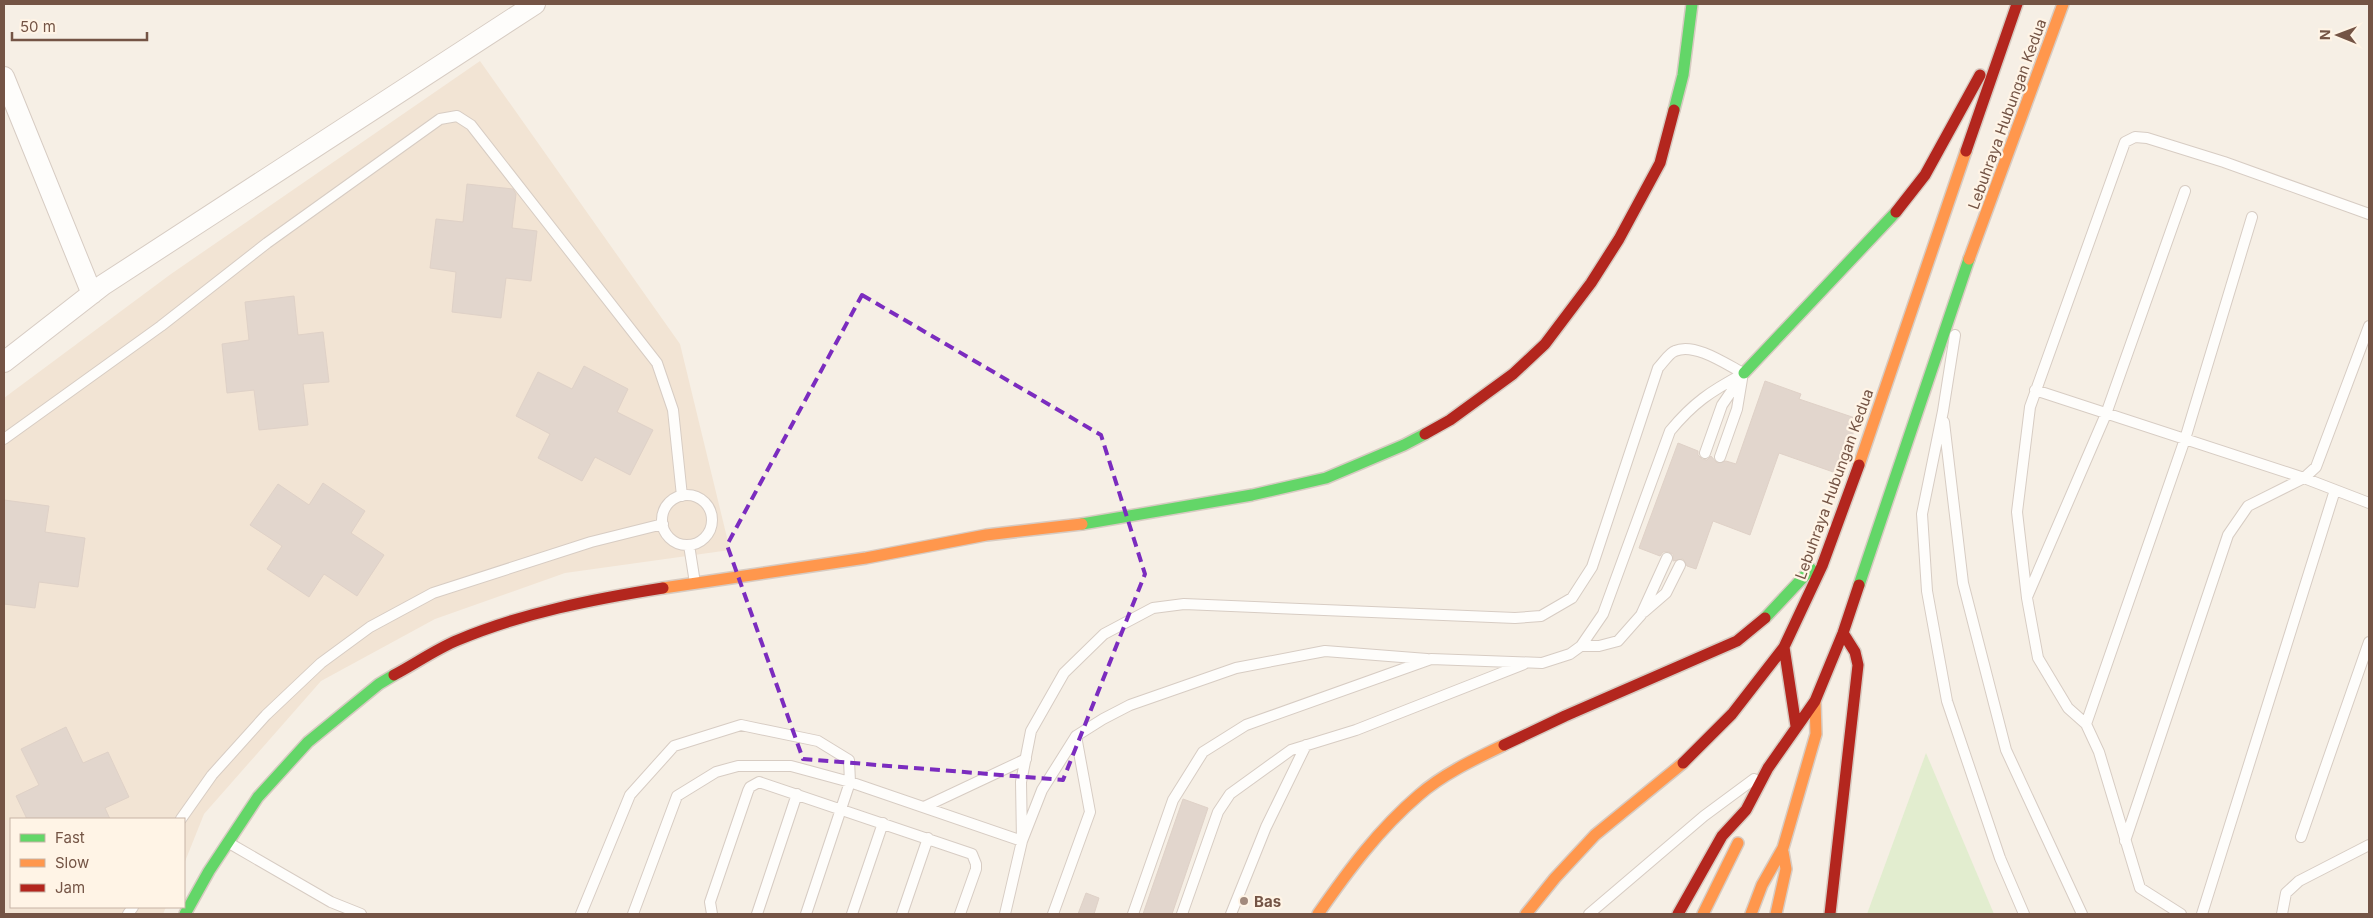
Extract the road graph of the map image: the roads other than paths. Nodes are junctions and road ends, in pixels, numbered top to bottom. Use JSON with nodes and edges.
{"nodes":[{"id":1,"x":535,"y":4,"type":"edge"},
{"id":2,"x":1692,"y":4,"type":"edge"},
{"id":3,"x":2018,"y":4,"type":"edge"},
{"id":4,"x":2064,"y":4,"type":"edge"},
{"id":5,"x":2010,"y":24,"type":"junction"},
{"id":6,"x":4,"y":77,"type":"edge"},
{"id":7,"x":2185,"y":191,"type":"dead end"},
{"id":8,"x":2369,"y":214,"type":"edge"},
{"id":9,"x":2252,"y":217,"type":"dead end"},
{"id":10,"x":1966,"y":267,"type":"junction"},
{"id":11,"x":92,"y":294,"type":"junction"},
{"id":12,"x":2369,"y":326,"type":"edge"},
{"id":13,"x":4,"y":362,"type":"edge"},
{"id":14,"x":1744,"y":373,"type":"junction"},
{"id":15,"x":2036,"y":390,"type":"junction"},
{"id":16,"x":1943,"y":411,"type":"junction"},
{"id":17,"x":2106,"y":414,"type":"junction"},
{"id":18,"x":2184,"y":439,"type":"junction"},
{"id":19,"x":4,"y":440,"type":"edge"},
{"id":20,"x":1705,"y":453,"type":"dead end"},
{"id":21,"x":1720,"y":456,"type":"dead end"},
{"id":22,"x":2304,"y":478,"type":"junction"},
{"id":23,"x":2335,"y":490,"type":"junction"},
{"id":24,"x":682,"y":496,"type":"junction"},
{"id":25,"x":2369,"y":503,"type":"edge"},
{"id":26,"x":663,"y":524,"type":"junction"},
{"id":27,"x":689,"y":545,"type":"junction"},
{"id":28,"x":1667,"y":558,"type":"dead end"},
{"id":29,"x":1680,"y":565,"type":"dead end"},
{"id":30,"x":1822,"y":566,"type":"junction"},
{"id":31,"x":696,"y":584,"type":"junction"},
{"id":32,"x":2027,"y":598,"type":"junction"},
{"id":33,"x":1641,"y":615,"type":"junction"},
{"id":34,"x":1843,"y":633,"type":"junction"},
{"id":35,"x":2369,"y":642,"type":"edge"},
{"id":36,"x":1581,"y":646,"type":"junction"},
{"id":37,"x":1784,"y":647,"type":"junction"},
{"id":38,"x":1431,"y":659,"type":"junction"},
{"id":39,"x":1528,"y":662,"type":"junction"},
{"id":40,"x":1814,"y":701,"type":"junction"},
{"id":41,"x":2086,"y":724,"type":"junction"},
{"id":42,"x":1796,"y":726,"type":"junction"},
{"id":43,"x":1076,"y":736,"type":"junction"},
{"id":44,"x":1306,"y":745,"type":"junction"},
{"id":45,"x":1026,"y":759,"type":"junction"},
{"id":46,"x":1768,"y":768,"type":"junction"},
{"id":47,"x":850,"y":782,"type":"junction"},
{"id":48,"x":797,"y":794,"type":"junction"},
{"id":49,"x":924,"y":807,"type":"junction"},
{"id":50,"x":841,"y":809,"type":"junction"},
{"id":51,"x":1746,"y":810,"type":"junction"},
{"id":52,"x":182,"y":818,"type":"edge"},
{"id":53,"x":883,"y":823,"type":"junction"},
{"id":54,"x":928,"y":838,"type":"junction"},
{"id":55,"x":2301,"y":838,"type":"dead end"},
{"id":56,"x":1022,"y":841,"type":"junction"},
{"id":57,"x":2125,"y":841,"type":"junction"},
{"id":58,"x":228,"y":842,"type":"junction"},
{"id":59,"x":2369,"y":845,"type":"edge"},
{"id":60,"x":1783,"y":848,"type":"junction"},
{"id":61,"x":185,"y":914,"type":"edge"},
{"id":62,"x":362,"y":914,"type":"edge"},
{"id":63,"x":581,"y":914,"type":"edge"},
{"id":64,"x":633,"y":914,"type":"edge"},
{"id":65,"x":712,"y":914,"type":"edge"},
{"id":66,"x":756,"y":914,"type":"edge"},
{"id":67,"x":806,"y":914,"type":"edge"},
{"id":68,"x":852,"y":914,"type":"edge"},
{"id":69,"x":902,"y":914,"type":"edge"},
{"id":70,"x":960,"y":914,"type":"edge"},
{"id":71,"x":1005,"y":914,"type":"edge"},
{"id":72,"x":1052,"y":914,"type":"edge"},
{"id":73,"x":1133,"y":914,"type":"edge"},
{"id":74,"x":1182,"y":914,"type":"edge"},
{"id":75,"x":1231,"y":914,"type":"edge"},
{"id":76,"x":1318,"y":914,"type":"edge"},
{"id":77,"x":1526,"y":914,"type":"edge"},
{"id":78,"x":1589,"y":914,"type":"edge"},
{"id":79,"x":1678,"y":914,"type":"edge"},
{"id":80,"x":1703,"y":914,"type":"edge"},
{"id":81,"x":1751,"y":914,"type":"edge"},
{"id":82,"x":1776,"y":914,"type":"edge"},
{"id":83,"x":1830,"y":914,"type":"edge"},
{"id":84,"x":2024,"y":914,"type":"edge"},
{"id":85,"x":2082,"y":914,"type":"edge"},
{"id":86,"x":2181,"y":914,"type":"edge"},
{"id":87,"x":2202,"y":914,"type":"edge"},
{"id":88,"x":2282,"y":914,"type":"edge"}],
"edges":[{"from":1,"to":11,"type":"street"},
{"from":2,"to":31,"type":"main road"},
{"from":3,"to":5,"type":"main road","name":"Lebuhraya Hubungan Kedua"},
{"from":4,"to":10,"type":"main road","name":"Lebuhraya Hubungan Kedua"},
{"from":5,"to":14,"type":"main road"},
{"from":5,"to":30,"type":"main road","name":"Lebuhraya Hubungan Kedua"},
{"from":6,"to":11,"type":"street"},
{"from":7,"to":17,"type":"lane"},
{"from":8,"to":15,"type":"lane"},
{"from":9,"to":18,"type":"lane"},
{"from":10,"to":16,"type":"lane"},
{"from":10,"to":34,"type":"main road","name":"Lebuhraya Hubungan Kedua"},
{"from":11,"to":13,"type":"street"},
{"from":12,"to":22,"type":"lane"},
{"from":14,"to":20,"type":"lane"},
{"from":14,"to":21,"type":"lane"},
{"from":14,"to":36,"type":"lane"},
{"from":14,"to":45,"type":"lane"},
{"from":15,"to":17,"type":"lane"},
{"from":15,"to":32,"type":"lane"},
{"from":16,"to":84,"type":"lane"},
{"from":16,"to":85,"type":"lane"},
{"from":17,"to":18,"type":"lane"},
{"from":17,"to":32,"type":"lane"},
{"from":18,"to":22,"type":"lane"},
{"from":18,"to":41,"type":"lane"},
{"from":19,"to":24,"type":"lane"},
{"from":22,"to":23,"type":"lane"},
{"from":22,"to":57,"type":"lane"},
{"from":23,"to":25,"type":"lane"},
{"from":23,"to":87,"type":"lane"},
{"from":24,"to":26,"type":"lane"},
{"from":24,"to":27,"type":"lane"},
{"from":26,"to":27,"type":"lane"},
{"from":26,"to":52,"type":"lane"},
{"from":27,"to":31,"type":"lane"},
{"from":28,"to":33,"type":"lane"},
{"from":29,"to":33,"type":"lane"},
{"from":30,"to":37,"type":"main road","name":"Lebuhraya Hubungan Kedua"},
{"from":30,"to":76,"type":"main road"},
{"from":31,"to":58,"type":"main road"},
{"from":32,"to":41,"type":"lane"},
{"from":33,"to":36,"type":"lane"},
{"from":34,"to":40,"type":"main road","name":"Lebuhraya Hubungan Kedua"},
{"from":34,"to":83,"type":"main road"},
{"from":35,"to":55,"type":"lane"},
{"from":36,"to":39,"type":"lane"},
{"from":37,"to":42,"type":"main road"},
{"from":37,"to":77,"type":"main road","name":"Lebuhraya Hubungan Kedua"},
{"from":38,"to":39,"type":"lane"},
{"from":38,"to":43,"type":"lane"},
{"from":38,"to":73,"type":"lane"},
{"from":39,"to":44,"type":"lane"},
{"from":40,"to":42,"type":"main road"},
{"from":40,"to":60,"type":"main road"},
{"from":41,"to":57,"type":"lane"},
{"from":42,"to":46,"type":"main road"},
{"from":43,"to":56,"type":"lane"},
{"from":43,"to":72,"type":"lane"},
{"from":44,"to":74,"type":"lane"},
{"from":44,"to":75,"type":"lane"},
{"from":45,"to":49,"type":"lane"},
{"from":45,"to":56,"type":"lane"},
{"from":46,"to":51,"type":"main road"},
{"from":46,"to":78,"type":"lane"},
{"from":47,"to":49,"type":"lane"},
{"from":47,"to":50,"type":"lane"},
{"from":47,"to":63,"type":"lane"},
{"from":47,"to":64,"type":"lane"},
{"from":48,"to":50,"type":"lane"},
{"from":48,"to":65,"type":"lane"},
{"from":48,"to":66,"type":"lane"},
{"from":49,"to":56,"type":"lane"},
{"from":50,"to":53,"type":"lane"},
{"from":50,"to":67,"type":"lane"},
{"from":51,"to":79,"type":"main road"},
{"from":51,"to":80,"type":"main road"},
{"from":53,"to":54,"type":"lane"},
{"from":53,"to":68,"type":"lane"},
{"from":54,"to":69,"type":"lane"},
{"from":54,"to":70,"type":"lane"},
{"from":56,"to":71,"type":"lane"},
{"from":57,"to":86,"type":"lane"},
{"from":58,"to":61,"type":"main road"},
{"from":58,"to":62,"type":"lane"},
{"from":59,"to":88,"type":"lane"},
{"from":60,"to":81,"type":"main road"},
{"from":60,"to":82,"type":"main road"}]}
